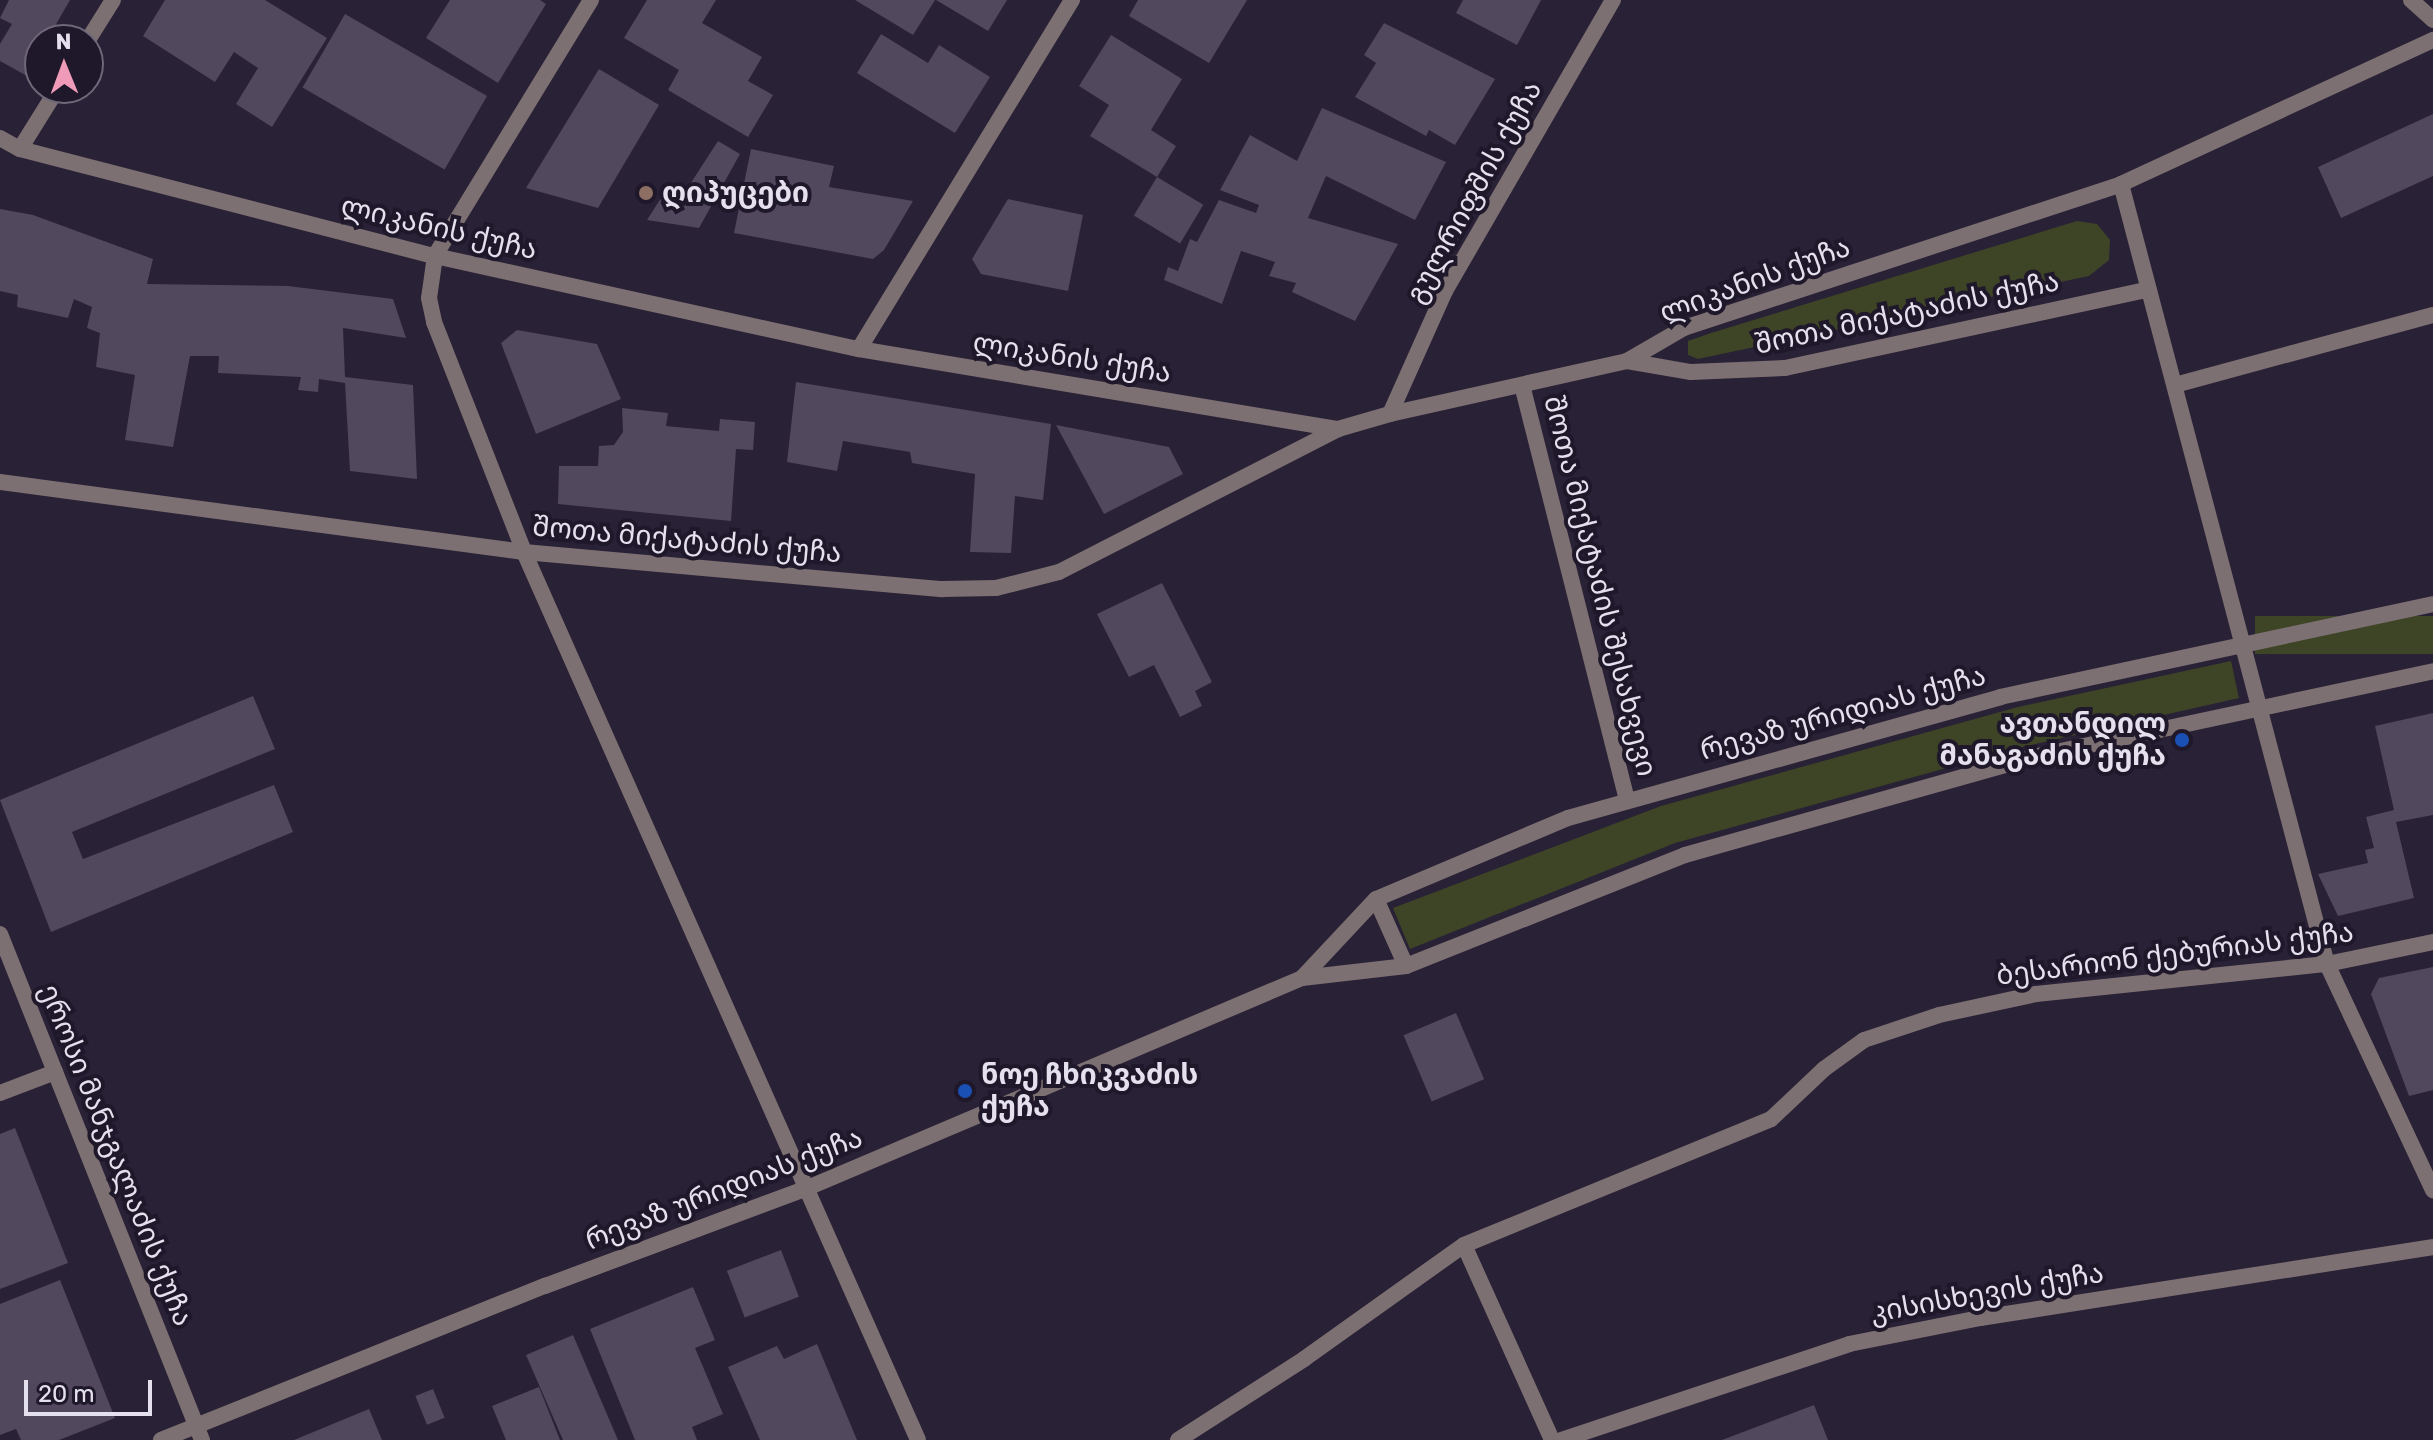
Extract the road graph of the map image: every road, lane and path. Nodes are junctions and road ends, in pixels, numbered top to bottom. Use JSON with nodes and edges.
{"nodes":[{"id":1,"x":113,"y":0,"type":"edge"},
{"id":2,"x":591,"y":0,"type":"edge"},
{"id":3,"x":1072,"y":0,"type":"edge"},
{"id":4,"x":1613,"y":0,"type":"edge"},
{"id":5,"x":2411,"y":0,"type":"edge"},
{"id":6,"x":2433,"y":20,"type":"edge"},
{"id":7,"x":98,"y":24,"type":"edge"},
{"id":8,"x":2433,"y":40,"type":"edge"},
{"id":9,"x":48,"y":104,"type":"edge"},
{"id":10,"x":0,"y":138,"type":"edge"},
{"id":11,"x":20,"y":149,"type":"junction"},
{"id":12,"x":2121,"y":184,"type":"junction"},
{"id":13,"x":435,"y":256,"type":"junction"},
{"id":14,"x":2149,"y":289,"type":"junction"},
{"id":15,"x":2433,"y":315,"type":"edge"},
{"id":16,"x":859,"y":349,"type":"junction"},
{"id":17,"x":1627,"y":361,"type":"junction"},
{"id":18,"x":1522,"y":385,"type":"junction"},
{"id":19,"x":2175,"y":385,"type":"junction"},
{"id":20,"x":1390,"y":414,"type":"junction"},
{"id":21,"x":1338,"y":429,"type":"junction"},
{"id":22,"x":0,"y":482,"type":"edge"},
{"id":23,"x":524,"y":552,"type":"junction"},
{"id":24,"x":2433,"y":604,"type":"edge"},
{"id":25,"x":2242,"y":645,"type":"junction"},
{"id":26,"x":2433,"y":671,"type":"edge"},
{"id":27,"x":2257,"y":710,"type":"junction"},
{"id":28,"x":1627,"y":799,"type":"junction"},
{"id":29,"x":1376,"y":899,"type":"junction"},
{"id":30,"x":0,"y":934,"type":"edge"},
{"id":31,"x":2433,"y":942,"type":"edge"},
{"id":32,"x":2327,"y":964,"type":"junction"},
{"id":33,"x":1406,"y":966,"type":"junction"},
{"id":34,"x":1302,"y":978,"type":"junction"},
{"id":35,"x":55,"y":1072,"type":"junction"},
{"id":36,"x":0,"y":1093,"type":"edge"},
{"id":37,"x":805,"y":1189,"type":"junction"},
{"id":38,"x":2433,"y":1190,"type":"edge"},
{"id":39,"x":1464,"y":1245,"type":"junction"},
{"id":40,"x":2433,"y":1247,"type":"edge"},
{"id":41,"x":200,"y":1433,"type":"edge"},
{"id":42,"x":161,"y":1440,"type":"edge"},
{"id":43,"x":918,"y":1440,"type":"edge"},
{"id":44,"x":1178,"y":1440,"type":"edge"},
{"id":45,"x":1552,"y":1440,"type":"edge"},
{"id":46,"x":1561,"y":1440,"type":"edge"}],
"edges":[{"from":1,"to":7,"type":"street"},
{"from":2,"to":13,"type":"street"},
{"from":3,"to":16,"type":"street"},
{"from":4,"to":20,"type":"street","name":"გულრიფშის ქუჩა"},
{"from":5,"to":6,"type":"street"},
{"from":8,"to":12,"type":"street","name":"ლიკანის ქუჩა"},
{"from":9,"to":11,"type":"street"},
{"from":10,"to":11,"type":"street","name":"ლიკანის ქუჩა"},
{"from":11,"to":13,"type":"street","name":"ლიკანის ქუჩა"},
{"from":12,"to":14,"type":"street"},
{"from":12,"to":17,"type":"street","name":"ლიკანის ქუჩა"},
{"from":13,"to":16,"type":"street","name":"ლიკანის ქუჩა"},
{"from":13,"to":23,"type":"street"},
{"from":14,"to":17,"type":"street","name":"შოთა მიქატაძის ქუჩა"},
{"from":14,"to":19,"type":"street"},
{"from":15,"to":19,"type":"street"},
{"from":16,"to":21,"type":"street","name":"ლიკანის ქუჩა"},
{"from":17,"to":18,"type":"street","name":"ლიკანის ქუჩა"},
{"from":18,"to":20,"type":"street","name":"ლიკანის ქუჩა"},
{"from":18,"to":28,"type":"street","name":"შოთა მიქატაძის შესახვევი"},
{"from":19,"to":25,"type":"street"},
{"from":20,"to":21,"type":"street","name":"ლიკანის ქუჩა"},
{"from":21,"to":23,"type":"street","name":"შოთა მიქატაძის ქუჩა"},
{"from":22,"to":23,"type":"street","name":"შოთა მიქატაძის ქუჩა"},
{"from":23,"to":37,"type":"street"},
{"from":24,"to":25,"type":"street","name":"რევაზ ურიდიას ქუჩა"},
{"from":25,"to":27,"type":"street"},
{"from":25,"to":28,"type":"street","name":"რევაზ ურიდიას ქუჩა"},
{"from":26,"to":27,"type":"street","name":"რევაზ ურიდიას ქუჩა"},
{"from":27,"to":32,"type":"street"},
{"from":27,"to":33,"type":"street","name":"რევაზ ურიდიას ქუჩა"},
{"from":28,"to":29,"type":"street","name":"რევაზ ურიდიას ქუჩა"},
{"from":29,"to":33,"type":"street"},
{"from":29,"to":34,"type":"street","name":"რევაზ ურიდიას ქუჩა"},
{"from":30,"to":35,"type":"street","name":"ეროსი მანჯგალაძის ქუჩა"},
{"from":31,"to":32,"type":"street","name":"ბესარიონ ქებურიას ქუჩა"},
{"from":32,"to":38,"type":"street"},
{"from":32,"to":39,"type":"street","name":"ბესარიონ ქებურიას ქუჩა"},
{"from":33,"to":34,"type":"street","name":"რევაზ ურიდიას ქუჩა"},
{"from":34,"to":37,"type":"street","name":"რევაზ ურიდიას ქუჩა"},
{"from":35,"to":36,"type":"street"},
{"from":35,"to":41,"type":"street","name":"ეროსი მანჯგალაძის ქუჩა"},
{"from":37,"to":41,"type":"street","name":"რევაზ ურიდიას ქუჩა"},
{"from":37,"to":43,"type":"street"},
{"from":39,"to":44,"type":"street","name":"ბესარიონ ქებურიას ქუჩა"},
{"from":39,"to":45,"type":"street"},
{"from":40,"to":46,"type":"street","name":"კისისხევის ქუჩა"},
{"from":41,"to":42,"type":"street","name":"რევაზ ურიდიას ქუჩა"}]}
